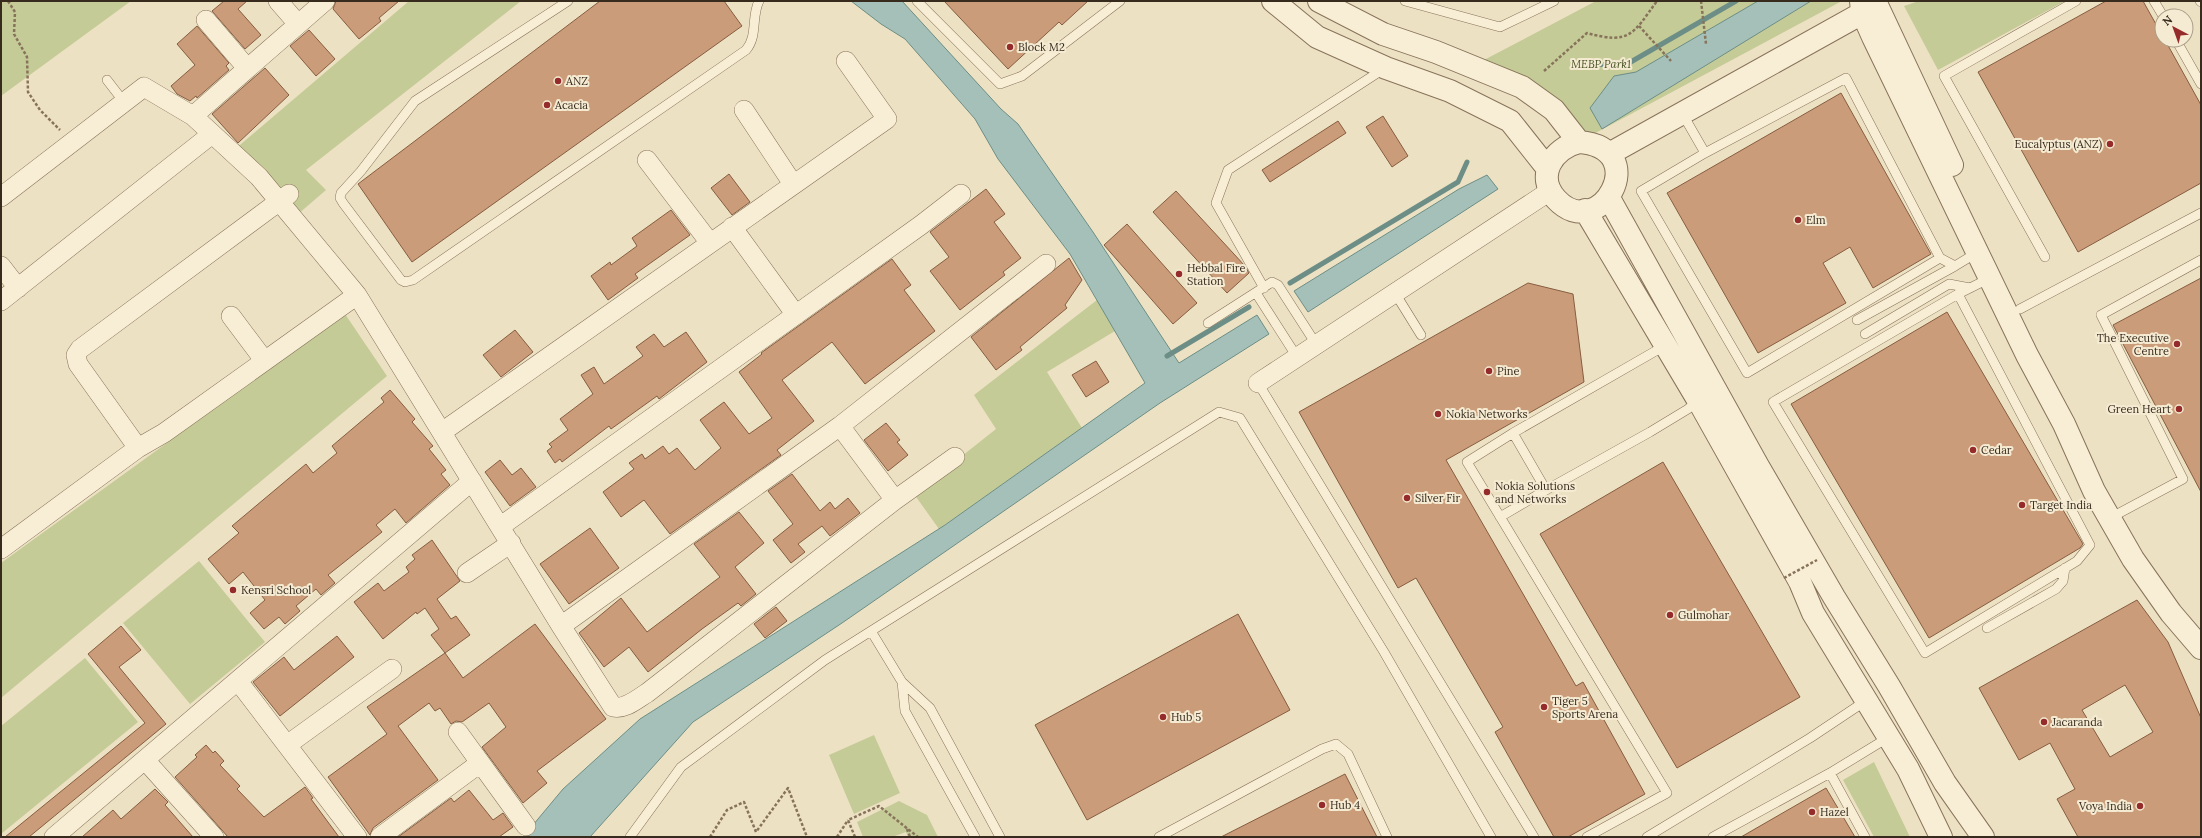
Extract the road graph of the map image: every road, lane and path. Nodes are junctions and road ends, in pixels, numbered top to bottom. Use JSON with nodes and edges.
{"nodes":[{"id":1,"x":8,"y":1,"type":"edge"},
{"id":2,"x":278,"y":1,"type":"edge"},
{"id":3,"x":326,"y":1,"type":"edge"},
{"id":4,"x":568,"y":1,"type":"edge"},
{"id":5,"x":917,"y":1,"type":"edge"},
{"id":6,"x":1120,"y":1,"type":"edge"},
{"id":7,"x":1273,"y":1,"type":"edge"},
{"id":8,"x":1319,"y":1,"type":"edge"},
{"id":9,"x":1405,"y":1,"type":"edge"},
{"id":10,"x":1554,"y":1,"type":"edge"},
{"id":11,"x":1657,"y":1,"type":"edge"},
{"id":12,"x":1701,"y":1,"type":"edge"},
{"id":13,"x":2076,"y":1,"type":"edge"},
{"id":14,"x":755,"y":3,"type":"edge"},
{"id":15,"x":1872,"y":4,"type":"edge"},
{"id":16,"x":206,"y":20,"type":"dead end"},
{"id":17,"x":298,"y":24,"type":"junction"},
{"id":18,"x":1639,"y":26,"type":"junction"},
{"id":19,"x":1706,"y":44,"type":"dead end"},
{"id":20,"x":2181,"y":48,"type":"edge"},
{"id":21,"x":846,"y":61,"type":"dead end"},
{"id":22,"x":1671,"y":62,"type":"dead end"},
{"id":23,"x":247,"y":68,"type":"junction"},
{"id":24,"x":1386,"y":68,"type":"junction"},
{"id":25,"x":1544,"y":71,"type":"dead end"},
{"id":26,"x":107,"y":80,"type":"dead end"},
{"id":27,"x":2201,"y":84,"type":"edge"},
{"id":28,"x":124,"y":102,"type":"junction"},
{"id":29,"x":744,"y":110,"type":"dead end"},
{"id":30,"x":1682,"y":114,"type":"junction"},
{"id":31,"x":192,"y":116,"type":"junction"},
{"id":32,"x":212,"y":134,"type":"junction"},
{"id":33,"x":72,"y":141,"type":"junction"},
{"id":34,"x":1579,"y":142,"type":"junction"},
{"id":35,"x":1705,"y":153,"type":"junction"},
{"id":36,"x":1609,"y":154,"type":"junction"},
{"id":37,"x":647,"y":160,"type":"dead end"},
{"id":38,"x":1548,"y":169,"type":"junction"},
{"id":39,"x":793,"y":184,"type":"junction"},
{"id":40,"x":1550,"y":191,"type":"junction"},
{"id":41,"x":961,"y":194,"type":"dead end"},
{"id":42,"x":1,"y":197,"type":"edge"},
{"id":43,"x":284,"y":198,"type":"junction"},
{"id":44,"x":1609,"y":198,"type":"junction"},
{"id":45,"x":1585,"y":210,"type":"junction"},
{"id":46,"x":2201,"y":213,"type":"edge"},
{"id":47,"x":732,"y":227,"type":"junction"},
{"id":48,"x":710,"y":243,"type":"junction"},
{"id":49,"x":1978,"y":252,"type":"junction"},
{"id":50,"x":2045,"y":257,"type":"dead end"},
{"id":51,"x":1940,"y":258,"type":"junction"},
{"id":52,"x":2201,"y":260,"type":"edge"},
{"id":53,"x":1046,"y":264,"type":"dead end"},
{"id":54,"x":1,"y":266,"type":"edge"},
{"id":55,"x":1955,"y":266,"type":"junction"},
{"id":56,"x":1990,"y":278,"type":"junction"},
{"id":57,"x":18,"y":288,"type":"junction"},
{"id":58,"x":1970,"y":288,"type":"junction"},
{"id":59,"x":1260,"y":290,"type":"junction"},
{"id":60,"x":1395,"y":293,"type":"junction"},
{"id":61,"x":1958,"y":294,"type":"junction"},
{"id":62,"x":357,"y":295,"type":"junction"},
{"id":63,"x":1,"y":301,"type":"edge"},
{"id":64,"x":2020,"y":308,"type":"junction"},
{"id":65,"x":796,"y":315,"type":"junction"},
{"id":66,"x":231,"y":316,"type":"dead end"},
{"id":67,"x":1857,"y":320,"type":"dead end"},
{"id":68,"x":1208,"y":323,"type":"dead end"},
{"id":69,"x":1865,"y":334,"type":"dead end"},
{"id":70,"x":1421,"y":335,"type":"dead end"},
{"id":71,"x":1316,"y":344,"type":"junction"},
{"id":72,"x":1666,"y":345,"type":"junction"},
{"id":73,"x":1296,"y":357,"type":"junction"},
{"id":74,"x":264,"y":360,"type":"junction"},
{"id":75,"x":1258,"y":382,"type":"joint"},
{"id":76,"x":1698,"y":400,"type":"junction"},
{"id":77,"x":840,"y":426,"type":"junction"},
{"id":78,"x":442,"y":432,"type":"junction"},
{"id":79,"x":1513,"y":433,"type":"junction"},
{"id":80,"x":138,"y":448,"type":"junction"},
{"id":81,"x":955,"y":457,"type":"dead end"},
{"id":82,"x":472,"y":481,"type":"junction"},
{"id":83,"x":1546,"y":490,"type":"junction"},
{"id":84,"x":895,"y":500,"type":"junction"},
{"id":85,"x":2115,"y":516,"type":"junction"},
{"id":86,"x":1500,"y":517,"type":"junction"},
{"id":87,"x":501,"y":526,"type":"junction"},
{"id":88,"x":511,"y":543,"type":"junction"},
{"id":89,"x":1,"y":549,"type":"edge"},
{"id":90,"x":1817,"y":560,"type":"dead end"},
{"id":91,"x":2065,"y":568,"type":"junction"},
{"id":92,"x":467,"y":573,"type":"dead end"},
{"id":93,"x":1784,"y":578,"type":"dead end"},
{"id":94,"x":561,"y":626,"type":"junction"},
{"id":95,"x":2201,"y":626,"type":"edge"},
{"id":96,"x":1987,"y":628,"type":"dead end"},
{"id":97,"x":871,"y":631,"type":"junction"},
{"id":98,"x":2201,"y":648,"type":"edge"},
{"id":99,"x":392,"y":669,"type":"dead end"},
{"id":100,"x":238,"y":681,"type":"junction"},
{"id":101,"x":902,"y":682,"type":"junction"},
{"id":102,"x":1867,"y":700,"type":"junction"},
{"id":103,"x":458,"y":732,"type":"dead end"},
{"id":104,"x":1889,"y":737,"type":"junction"},
{"id":105,"x":287,"y":745,"type":"junction"},
{"id":106,"x":145,"y":760,"type":"junction"},
{"id":107,"x":480,"y":763,"type":"junction"},
{"id":108,"x":1830,"y":773,"type":"junction"},
{"id":109,"x":1945,"y":784,"type":"junction"},
{"id":110,"x":848,"y":820,"type":"junction"},
{"id":111,"x":526,"y":826,"type":"dead end"},
{"id":112,"x":907,"y":828,"type":"junction"},
{"id":113,"x":61,"y":835,"type":"edge"},
{"id":114,"x":214,"y":837,"type":"edge"},
{"id":115,"x":357,"y":837,"type":"edge"},
{"id":116,"x":380,"y":837,"type":"edge"},
{"id":117,"x":630,"y":837,"type":"edge"},
{"id":118,"x":710,"y":837,"type":"edge"},
{"id":119,"x":807,"y":837,"type":"edge"},
{"id":120,"x":837,"y":837,"type":"edge"},
{"id":121,"x":855,"y":837,"type":"edge"},
{"id":122,"x":910,"y":837,"type":"edge"},
{"id":123,"x":918,"y":837,"type":"edge"},
{"id":124,"x":975,"y":837,"type":"edge"},
{"id":125,"x":1000,"y":837,"type":"edge"},
{"id":126,"x":1159,"y":837,"type":"edge"},
{"id":127,"x":1387,"y":837,"type":"edge"},
{"id":128,"x":1491,"y":837,"type":"edge"},
{"id":129,"x":1534,"y":837,"type":"edge"},
{"id":130,"x":1587,"y":837,"type":"edge"},
{"id":131,"x":1647,"y":837,"type":"edge"},
{"id":132,"x":1713,"y":837,"type":"edge"},
{"id":133,"x":1865,"y":837,"type":"edge"},
{"id":134,"x":1941,"y":837,"type":"edge"},
{"id":135,"x":1964,"y":837,"type":"edge"},
{"id":136,"x":1983,"y":837,"type":"edge"}],
"edges":[{"from":1,"to":33,"type":"path"},
{"from":2,"to":17,"type":"street"},
{"from":3,"to":17,"type":"street"},
{"from":4,"to":14,"type":"lane"},
{"from":5,"to":6,"type":"lane"},
{"from":7,"to":24,"type":"street"},
{"from":8,"to":34,"type":"street"},
{"from":9,"to":10,"type":"lane"},
{"from":11,"to":18,"type":"path"},
{"from":12,"to":19,"type":"path"},
{"from":13,"to":50,"type":"lane"},
{"from":15,"to":30,"type":"street"},
{"from":15,"to":49,"type":"street"},
{"from":15,"to":64,"type":"street"},
{"from":16,"to":23,"type":"street"},
{"from":17,"to":23,"type":"street"},
{"from":18,"to":22,"type":"path"},
{"from":18,"to":25,"type":"path"},
{"from":20,"to":27,"type":"lane"},
{"from":21,"to":39,"type":"street"},
{"from":23,"to":31,"type":"street"},
{"from":24,"to":38,"type":"street"},
{"from":24,"to":59,"type":"lane"},
{"from":26,"to":28,"type":"lane"},
{"from":28,"to":31,"type":"street"},
{"from":28,"to":33,"type":"street"},
{"from":29,"to":39,"type":"street"},
{"from":30,"to":35,"type":"lane"},
{"from":30,"to":36,"type":"street"},
{"from":31,"to":32,"type":"street"},
{"from":32,"to":43,"type":"street"},
{"from":32,"to":57,"type":"street"},
{"from":33,"to":42,"type":"street"},
{"from":34,"to":36,"type":"street"},
{"from":34,"to":38,"type":"street"},
{"from":35,"to":51,"type":"lane"},
{"from":35,"to":51,"type":"lane"},
{"from":36,"to":44,"type":"street"},
{"from":37,"to":48,"type":"street"},
{"from":38,"to":40,"type":"street"},
{"from":39,"to":47,"type":"street"},
{"from":40,"to":45,"type":"street"},
{"from":40,"to":60,"type":"street"},
{"from":41,"to":65,"type":"street"},
{"from":43,"to":62,"type":"street"},
{"from":43,"to":80,"type":"street"},
{"from":44,"to":45,"type":"street"},
{"from":44,"to":109,"type":"street"},
{"from":45,"to":72,"type":"street"},
{"from":46,"to":64,"type":"lane"},
{"from":47,"to":48,"type":"street"},
{"from":47,"to":65,"type":"street"},
{"from":48,"to":78,"type":"street"},
{"from":49,"to":55,"type":"lane"},
{"from":49,"to":56,"type":"street"},
{"from":51,"to":55,"type":"lane"},
{"from":52,"to":85,"type":"lane"},
{"from":53,"to":77,"type":"street"},
{"from":54,"to":57,"type":"street"},
{"from":55,"to":67,"type":"lane"},
{"from":56,"to":58,"type":"lane"},
{"from":56,"to":85,"type":"street"},
{"from":57,"to":63,"type":"street"},
{"from":58,"to":61,"type":"lane"},
{"from":58,"to":69,"type":"lane"},
{"from":59,"to":68,"type":"lane"},
{"from":59,"to":71,"type":"lane"},
{"from":59,"to":73,"type":"lane"},
{"from":60,"to":70,"type":"lane"},
{"from":60,"to":71,"type":"street"},
{"from":61,"to":91,"type":"lane"},
{"from":61,"to":91,"type":"lane"},
{"from":62,"to":74,"type":"street"},
{"from":62,"to":78,"type":"street"},
{"from":64,"to":85,"type":"street"},
{"from":65,"to":87,"type":"street"},
{"from":66,"to":74,"type":"street"},
{"from":71,"to":73,"type":"street"},
{"from":72,"to":76,"type":"street"},
{"from":72,"to":79,"type":"lane"},
{"from":73,"to":75,"type":"street"},
{"from":74,"to":80,"type":"street"},
{"from":75,"to":129,"type":"lane"},
{"from":76,"to":83,"type":"lane"},
{"from":76,"to":102,"type":"street"},
{"from":77,"to":84,"type":"street"},
{"from":77,"to":94,"type":"street"},
{"from":78,"to":82,"type":"street"},
{"from":79,"to":83,"type":"lane"},
{"from":79,"to":86,"type":"lane"},
{"from":80,"to":89,"type":"street"},
{"from":81,"to":84,"type":"street"},
{"from":82,"to":87,"type":"street"},
{"from":82,"to":100,"type":"street"},
{"from":83,"to":86,"type":"lane"},
{"from":84,"to":94,"type":"street"},
{"from":85,"to":95,"type":"street"},
{"from":85,"to":98,"type":"street"},
{"from":86,"to":130,"type":"lane"},
{"from":87,"to":88,"type":"street"},
{"from":88,"to":92,"type":"street"},
{"from":88,"to":94,"type":"street"},
{"from":90,"to":93,"type":"path","bridge":true},
{"from":91,"to":96,"type":"lane"},
{"from":97,"to":101,"type":"lane"},
{"from":97,"to":117,"type":"lane"},
{"from":97,"to":128,"type":"lane"},
{"from":99,"to":105,"type":"street"},
{"from":100,"to":105,"type":"street"},
{"from":100,"to":106,"type":"street"},
{"from":101,"to":124,"type":"lane"},
{"from":101,"to":125,"type":"lane"},
{"from":102,"to":104,"type":"street"},
{"from":102,"to":131,"type":"lane"},
{"from":103,"to":107,"type":"street"},
{"from":104,"to":108,"type":"lane"},
{"from":104,"to":134,"type":"street"},
{"from":105,"to":115,"type":"street"},
{"from":106,"to":113,"type":"street"},
{"from":106,"to":114,"type":"street"},
{"from":107,"to":111,"type":"street"},
{"from":107,"to":116,"type":"street"},
{"from":108,"to":132,"type":"lane"},
{"from":108,"to":133,"type":"lane"},
{"from":109,"to":135,"type":"street"},
{"from":109,"to":136,"type":"street"},
{"from":110,"to":112,"type":"path"},
{"from":110,"to":120,"type":"path"},
{"from":110,"to":121,"type":"path"},
{"from":112,"to":122,"type":"path"},
{"from":112,"to":123,"type":"path"},
{"from":118,"to":119,"type":"path"},
{"from":126,"to":127,"type":"lane"}]}
